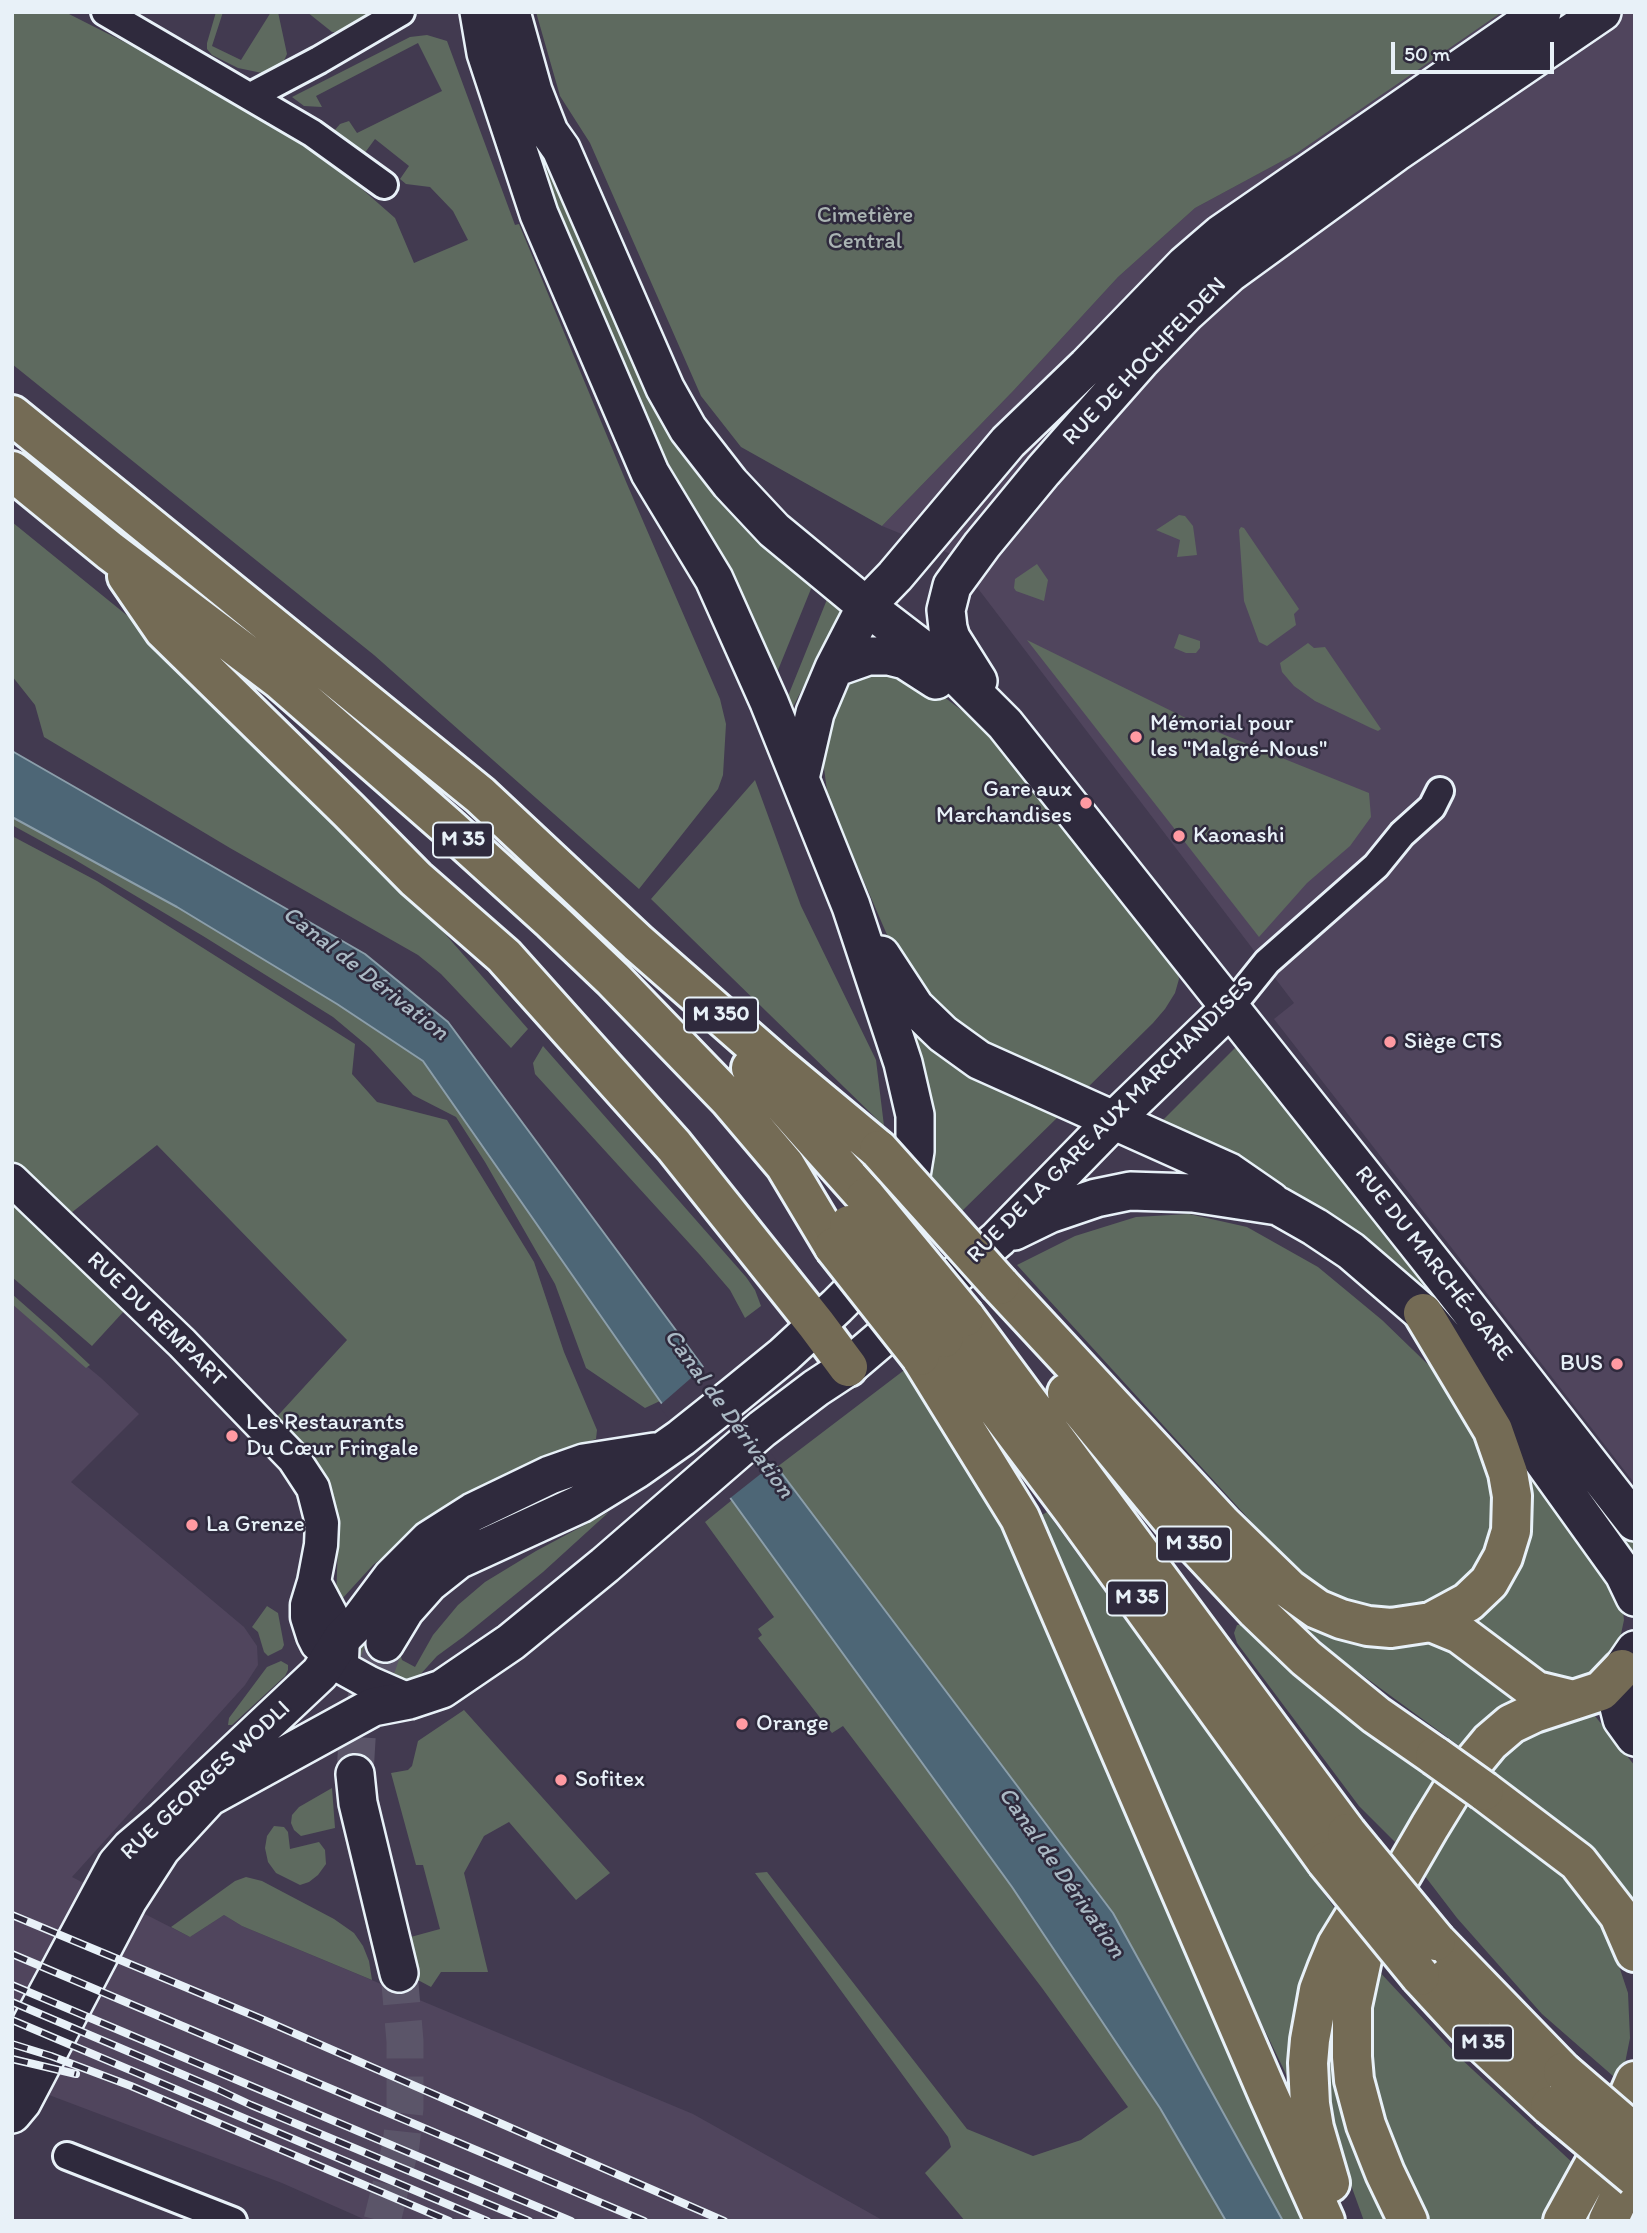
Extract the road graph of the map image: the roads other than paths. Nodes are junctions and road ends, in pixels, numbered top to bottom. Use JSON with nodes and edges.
{"nodes":[{"id":1,"x":105,"y":12,"type":"edge"},
{"id":2,"x":401,"y":12,"type":"edge"},
{"id":3,"x":479,"y":12,"type":"edge"},
{"id":4,"x":512,"y":12,"type":"edge"},
{"id":5,"x":1542,"y":12,"type":"edge"},
{"id":6,"x":1602,"y":12,"type":"edge"},
{"id":7,"x":251,"y":96,"type":"junction"},
{"id":8,"x":384,"y":185,"type":"dead end"},
{"id":9,"x":12,"y":415,"type":"edge"},
{"id":10,"x":12,"y":471,"type":"edge"},
{"id":11,"x":110,"y":551,"type":"junction"},
{"id":12,"x":866,"y":606,"type":"junction"},
{"id":13,"x":834,"y":668,"type":"junction"},
{"id":14,"x":1004,"y":723,"type":"junction"},
{"id":15,"x":800,"y":778,"type":"junction"},
{"id":16,"x":1440,"y":791,"type":"dead end"},
{"id":17,"x":851,"y":906,"type":"junction"},
{"id":18,"x":638,"y":943,"type":"junction"},
{"id":19,"x":1230,"y":1007,"type":"junction"},
{"id":20,"x":1114,"y":1120,"type":"junction"},
{"id":21,"x":12,"y":1180,"type":"edge"},
{"id":22,"x":860,"y":1197,"type":"junction"},
{"id":23,"x":1278,"y":1206,"type":"junction"},
{"id":24,"x":998,"y":1239,"type":"junction"},
{"id":25,"x":1423,"y":1313,"type":"junction"},
{"id":26,"x":963,"y":1319,"type":"junction"},
{"id":27,"x":816,"y":1324,"type":"junction"},
{"id":28,"x":848,"y":1367,"type":"junction"},
{"id":29,"x":672,"y":1444,"type":"junction"},
{"id":30,"x":710,"y":1475,"type":"joint"},
{"id":31,"x":1635,"y":1522,"type":"edge"},
{"id":32,"x":1635,"y":1597,"type":"edge"},
{"id":33,"x":1431,"y":1622,"type":"junction"},
{"id":34,"x":385,"y":1643,"type":"tunnel mouth"},
{"id":35,"x":338,"y":1654,"type":"junction"},
{"id":36,"x":1630,"y":1655,"type":"edge"},
{"id":37,"x":409,"y":1700,"type":"junction"},
{"id":38,"x":1573,"y":1700,"type":"junction"},
{"id":39,"x":1635,"y":1737,"type":"edge"},
{"id":40,"x":355,"y":1774,"type":"tunnel mouth"},
{"id":41,"x":209,"y":1797,"type":"junction"},
{"id":42,"x":1430,"y":1826,"type":"junction"},
{"id":43,"x":1337,"y":1847,"type":"junction"},
{"id":44,"x":1635,"y":1952,"type":"edge"},
{"id":45,"x":399,"y":1973,"type":"tunnel mouth"},
{"id":46,"x":12,"y":2060,"type":"edge"},
{"id":47,"x":1635,"y":2081,"type":"edge"},
{"id":48,"x":1556,"y":2089,"type":"junction"},
{"id":49,"x":15,"y":2112,"type":"edge"},
{"id":50,"x":1635,"y":2134,"type":"edge"},
{"id":51,"x":1635,"y":2150,"type":"edge"},
{"id":52,"x":67,"y":2156,"type":"dead end"},
{"id":53,"x":1635,"y":2164,"type":"edge"},
{"id":54,"x":1635,"y":2177,"type":"edge"},
{"id":55,"x":233,"y":2221,"type":"edge"},
{"id":56,"x":1325,"y":2221,"type":"edge"},
{"id":57,"x":1344,"y":2221,"type":"edge"},
{"id":58,"x":1408,"y":2221,"type":"edge"},
{"id":59,"x":1563,"y":2221,"type":"edge"},
{"id":60,"x":1569,"y":2221,"type":"edge"},
{"id":61,"x":1608,"y":2221,"type":"edge"}],
"edges":[{"from":1,"to":7,"type":"street"},
{"from":2,"to":7,"type":"street"},
{"from":3,"to":15,"type":"main road"},
{"from":4,"to":12,"type":"main road"},
{"from":5,"to":12,"type":"main road","name":"RUE DE HOCHFELDEN"},
{"from":6,"to":14,"type":"main road","name":"RUE DE HOCHFELDEN"},
{"from":7,"to":8,"type":"street"},
{"from":9,"to":18,"type":"highway","number":"M 35"},
{"from":10,"to":11,"type":"highway","number":"M 35"},
{"from":11,"to":22,"type":"highway","number":"M 35"},
{"from":11,"to":27,"type":"highway"},
{"from":12,"to":13,"type":"main road","name":"RUE DE HOCHFELDEN"},
{"from":12,"to":14,"type":"main road"},
{"from":13,"to":14,"type":"main road"},
{"from":13,"to":15,"type":"main road","name":"RUE DE HOCHFELDEN"},
{"from":14,"to":19,"type":"main road","name":"RUE DU MARCHÉ-GARE"},
{"from":15,"to":17,"type":"main road"},
{"from":16,"to":19,"type":"street","name":"RUE DE LA GARE AUX MARCHANDISES"},
{"from":17,"to":20,"type":"main road"},
{"from":17,"to":27,"type":"main road"},
{"from":18,"to":22,"type":"highway","number":"M 35"},
{"from":18,"to":22,"type":"highway","number":"M 350"},
{"from":19,"to":20,"type":"main road","name":"RUE DE LA GARE AUX MARCHANDISES"},
{"from":19,"to":31,"type":"main road","name":"RUE DU MARCHÉ-GARE"},
{"from":20,"to":23,"type":"main road"},
{"from":20,"to":24,"type":"main road","name":"RUE DE LA GARE AUX MARCHANDISES"},
{"from":21,"to":35,"type":"street","name":"RUE DU REMPART"},
{"from":22,"to":26,"type":"highway","number":"M 35","bridge":true},
{"from":22,"to":26,"type":"highway","number":"M 350"},
{"from":23,"to":24,"type":"main road"},
{"from":23,"to":25,"type":"main road"},
{"from":24,"to":28,"type":"main road","name":"RUE DE LA GARE AUX MARCHANDISES"},
{"from":25,"to":32,"type":"main road"},
{"from":25,"to":33,"type":"highway"},
{"from":26,"to":33,"type":"highway"},
{"from":26,"to":43,"type":"highway","number":"M 35"},
{"from":26,"to":44,"type":"highway","number":"M 350","bridge":true},
{"from":26,"to":56,"type":"highway","number":"M 350"},
{"from":27,"to":28,"type":"highway"},
{"from":27,"to":29,"type":"main road"},
{"from":28,"to":30,"type":"main road","name":"RUE DE LA GARE AUX MARCHANDISES"},
{"from":29,"to":34,"type":"main road"},
{"from":29,"to":35,"type":"main road","name":"RUE GEORGES WODLI"},
{"from":30,"to":37,"type":"main road","name":"RUE GEORGES WODLI"},
{"from":33,"to":38,"type":"highway"},
{"from":35,"to":37,"type":"street"},
{"from":35,"to":41,"type":"street"},
{"from":35,"to":46,"type":"main road","name":"RUE GEORGES WODLI"},
{"from":36,"to":38,"type":"highway"},
{"from":36,"to":39,"type":"main road"},
{"from":37,"to":41,"type":"main road","name":"RUE GEORGES WODLI"},
{"from":38,"to":42,"type":"highway"},
{"from":40,"to":45,"type":"main road"},
{"from":41,"to":49,"type":"main road","name":"RUE GEORGES WODLI"},
{"from":42,"to":57,"type":"highway"},
{"from":42,"to":58,"type":"highway"},
{"from":43,"to":48,"type":"highway","number":"M 35","bridge":true},
{"from":43,"to":48,"type":"highway","number":"M 35","bridge":true},
{"from":47,"to":59,"type":"highway"},
{"from":48,"to":50,"type":"highway","number":"M 35","bridge":true},
{"from":48,"to":54,"type":"highway","number":"M 35","bridge":true},
{"from":51,"to":60,"type":"highway"},
{"from":52,"to":55,"type":"street"},
{"from":53,"to":61,"type":"highway"}]}
